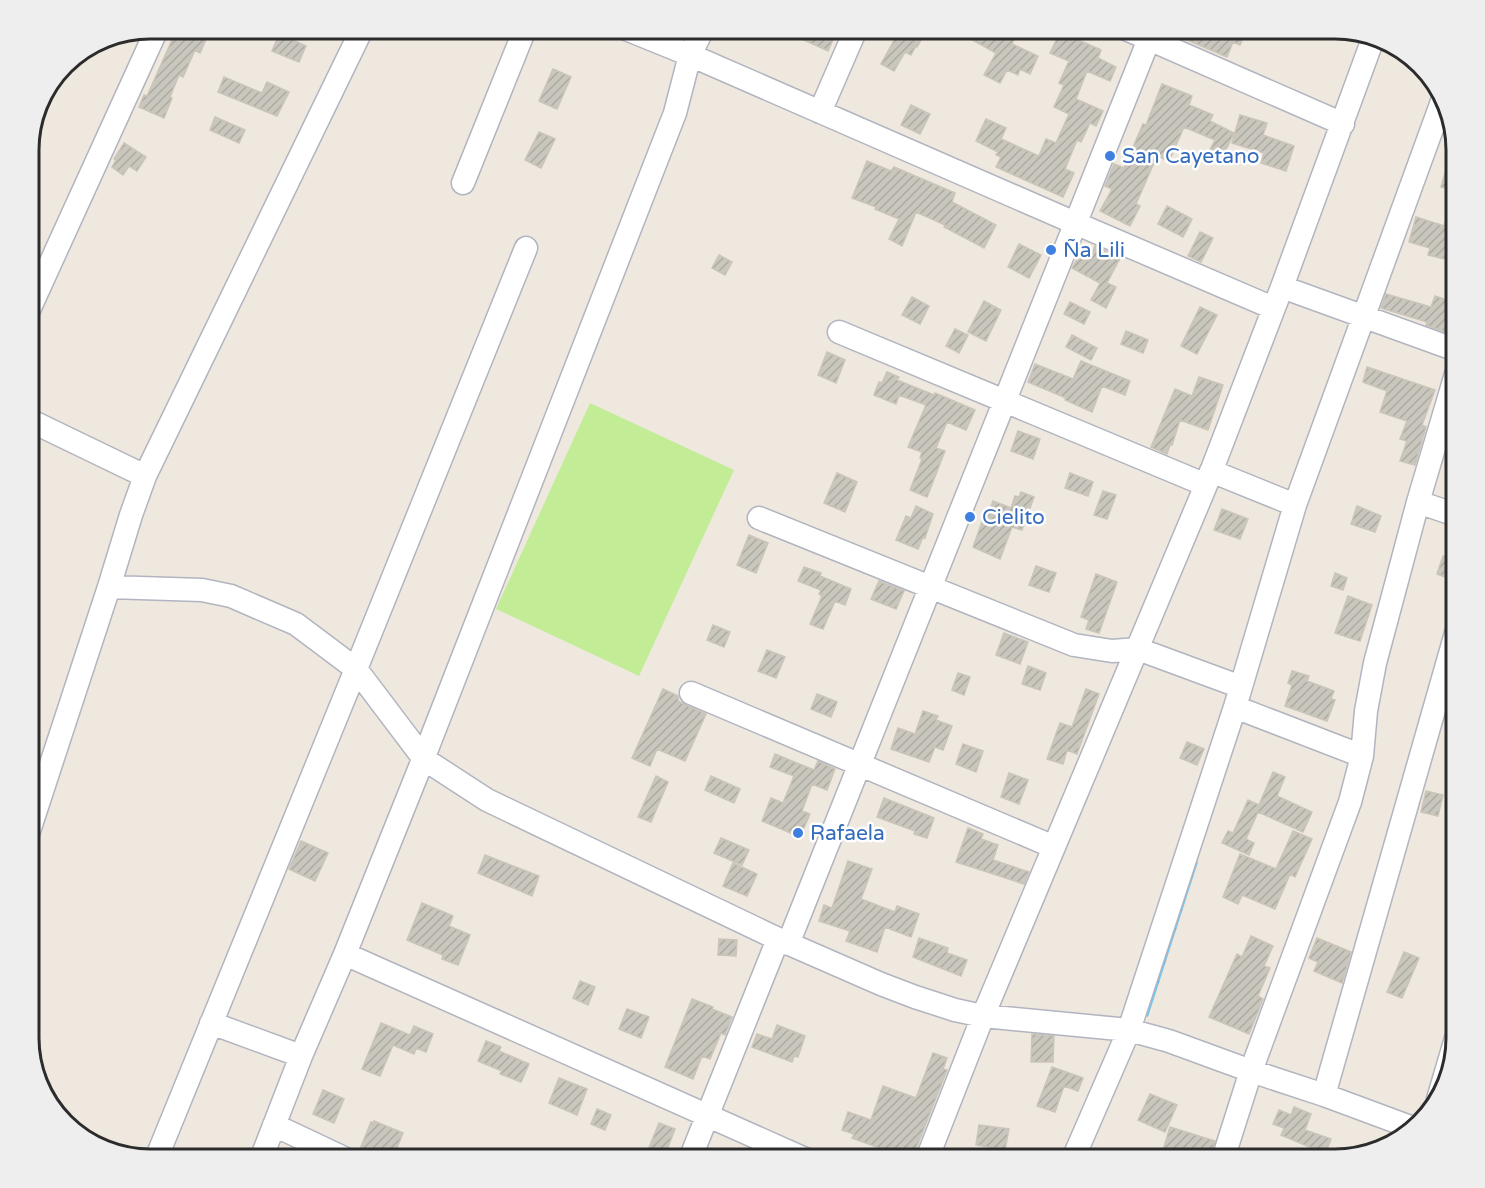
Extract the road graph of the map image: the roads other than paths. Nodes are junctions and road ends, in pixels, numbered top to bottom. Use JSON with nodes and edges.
{"nodes":[{"id":1,"x":152,"y":39,"type":"edge"},
{"id":2,"x":357,"y":39,"type":"edge"},
{"id":3,"x":521,"y":39,"type":"edge"},
{"id":4,"x":652,"y":39,"type":"edge"},
{"id":5,"x":698,"y":39,"type":"edge"},
{"id":6,"x":851,"y":39,"type":"edge"},
{"id":7,"x":1149,"y":39,"type":"edge"},
{"id":8,"x":1162,"y":39,"type":"edge"},
{"id":9,"x":1371,"y":45,"type":"edge"},
{"id":10,"x":690,"y":55,"type":"junction"},
{"id":11,"x":1439,"y":110,"type":"edge"},
{"id":12,"x":820,"y":112,"type":"junction"},
{"id":13,"x":1342,"y":124,"type":"junction"},
{"id":14,"x":463,"y":183,"type":"dead end"},
{"id":15,"x":1075,"y":223,"type":"junction"},
{"id":16,"x":526,"y":248,"type":"dead end"},
{"id":17,"x":1281,"y":287,"type":"junction"},
{"id":18,"x":39,"y":288,"type":"edge"},
{"id":19,"x":1273,"y":308,"type":"junction"},
{"id":20,"x":1364,"y":316,"type":"junction"},
{"id":21,"x":839,"y":332,"type":"dead end"},
{"id":22,"x":1446,"y":346,"type":"edge"},
{"id":23,"x":1004,"y":402,"type":"junction"},
{"id":24,"x":1446,"y":408,"type":"edge"},
{"id":25,"x":39,"y":425,"type":"edge"},
{"id":26,"x":145,"y":476,"type":"junction"},
{"id":27,"x":1209,"y":478,"type":"junction"},
{"id":28,"x":1418,"y":502,"type":"junction"},
{"id":29,"x":1295,"y":505,"type":"junction"},
{"id":30,"x":1446,"y":512,"type":"edge"},
{"id":31,"x":759,"y":518,"type":"dead end"},
{"id":32,"x":930,"y":586,"type":"junction"},
{"id":33,"x":109,"y":587,"type":"junction"},
{"id":34,"x":1138,"y":649,"type":"junction"},
{"id":35,"x":1446,"y":668,"type":"edge"},
{"id":36,"x":356,"y":669,"type":"junction"},
{"id":37,"x":691,"y":693,"type":"dead end"},
{"id":38,"x":1238,"y":697,"type":"junction"},
{"id":39,"x":1362,"y":756,"type":"junction"},
{"id":40,"x":423,"y":759,"type":"junction"},
{"id":41,"x":860,"y":764,"type":"junction"},
{"id":42,"x":39,"y":800,"type":"edge"},
{"id":43,"x":1054,"y":847,"type":"junction"},
{"id":44,"x":783,"y":941,"type":"junction"},
{"id":45,"x":345,"y":954,"type":"junction"},
{"id":46,"x":982,"y":1016,"type":"junction"},
{"id":47,"x":211,"y":1023,"type":"junction"},
{"id":48,"x":1129,"y":1030,"type":"junction"},
{"id":49,"x":302,"y":1056,"type":"junction"},
{"id":50,"x":1251,"y":1071,"type":"junction"},
{"id":51,"x":1324,"y":1095,"type":"junction"},
{"id":52,"x":707,"y":1115,"type":"junction"},
{"id":53,"x":274,"y":1125,"type":"junction"},
{"id":54,"x":1404,"y":1125,"type":"edge"},
{"id":55,"x":160,"y":1149,"type":"edge"},
{"id":56,"x":265,"y":1149,"type":"edge"},
{"id":57,"x":323,"y":1149,"type":"edge"},
{"id":58,"x":694,"y":1149,"type":"edge"},
{"id":59,"x":781,"y":1149,"type":"edge"},
{"id":60,"x":931,"y":1149,"type":"edge"},
{"id":61,"x":1078,"y":1149,"type":"edge"},
{"id":62,"x":1226,"y":1149,"type":"edge"}],
"edges":[{"from":1,"to":18,"type":"street"},
{"from":2,"to":26,"type":"street"},
{"from":3,"to":14,"type":"street"},
{"from":4,"to":10,"type":"street"},
{"from":5,"to":10,"type":"street"},
{"from":6,"to":12,"type":"street"},
{"from":7,"to":15,"type":"street"},
{"from":8,"to":13,"type":"street"},
{"from":9,"to":13,"type":"street"},
{"from":10,"to":12,"type":"street"},
{"from":10,"to":40,"type":"street"},
{"from":11,"to":20,"type":"street"},
{"from":12,"to":15,"type":"street"},
{"from":13,"to":17,"type":"street"},
{"from":15,"to":19,"type":"street"},
{"from":15,"to":23,"type":"street"},
{"from":16,"to":36,"type":"street"},
{"from":17,"to":19,"type":"street"},
{"from":17,"to":20,"type":"street"},
{"from":19,"to":27,"type":"street"},
{"from":20,"to":22,"type":"street"},
{"from":20,"to":29,"type":"street"},
{"from":21,"to":23,"type":"street"},
{"from":23,"to":27,"type":"street"},
{"from":23,"to":32,"type":"street"},
{"from":24,"to":28,"type":"street"},
{"from":25,"to":26,"type":"street"},
{"from":26,"to":33,"type":"street"},
{"from":27,"to":29,"type":"street"},
{"from":27,"to":34,"type":"street"},
{"from":28,"to":30,"type":"street"},
{"from":28,"to":39,"type":"street"},
{"from":29,"to":38,"type":"street"},
{"from":31,"to":32,"type":"street"},
{"from":32,"to":34,"type":"street"},
{"from":32,"to":41,"type":"street"},
{"from":33,"to":36,"type":"street"},
{"from":33,"to":42,"type":"street"},
{"from":34,"to":38,"type":"street"},
{"from":34,"to":43,"type":"street"},
{"from":35,"to":51,"type":"street"},
{"from":36,"to":40,"type":"street"},
{"from":36,"to":47,"type":"street"},
{"from":37,"to":41,"type":"street"},
{"from":38,"to":39,"type":"street"},
{"from":38,"to":48,"type":"street"},
{"from":39,"to":50,"type":"street"},
{"from":40,"to":44,"type":"street"},
{"from":40,"to":45,"type":"street"},
{"from":41,"to":43,"type":"street"},
{"from":41,"to":44,"type":"street"},
{"from":43,"to":46,"type":"street"},
{"from":44,"to":46,"type":"street"},
{"from":44,"to":52,"type":"street"},
{"from":45,"to":49,"type":"street"},
{"from":45,"to":52,"type":"street"},
{"from":46,"to":48,"type":"street"},
{"from":46,"to":60,"type":"street"},
{"from":47,"to":49,"type":"street"},
{"from":47,"to":55,"type":"street"},
{"from":48,"to":50,"type":"street"},
{"from":48,"to":61,"type":"street"},
{"from":49,"to":53,"type":"street"},
{"from":50,"to":51,"type":"street"},
{"from":50,"to":62,"type":"street"},
{"from":51,"to":54,"type":"street"},
{"from":52,"to":58,"type":"street"},
{"from":52,"to":59,"type":"street"},
{"from":53,"to":56,"type":"street"},
{"from":53,"to":57,"type":"street"}]}
